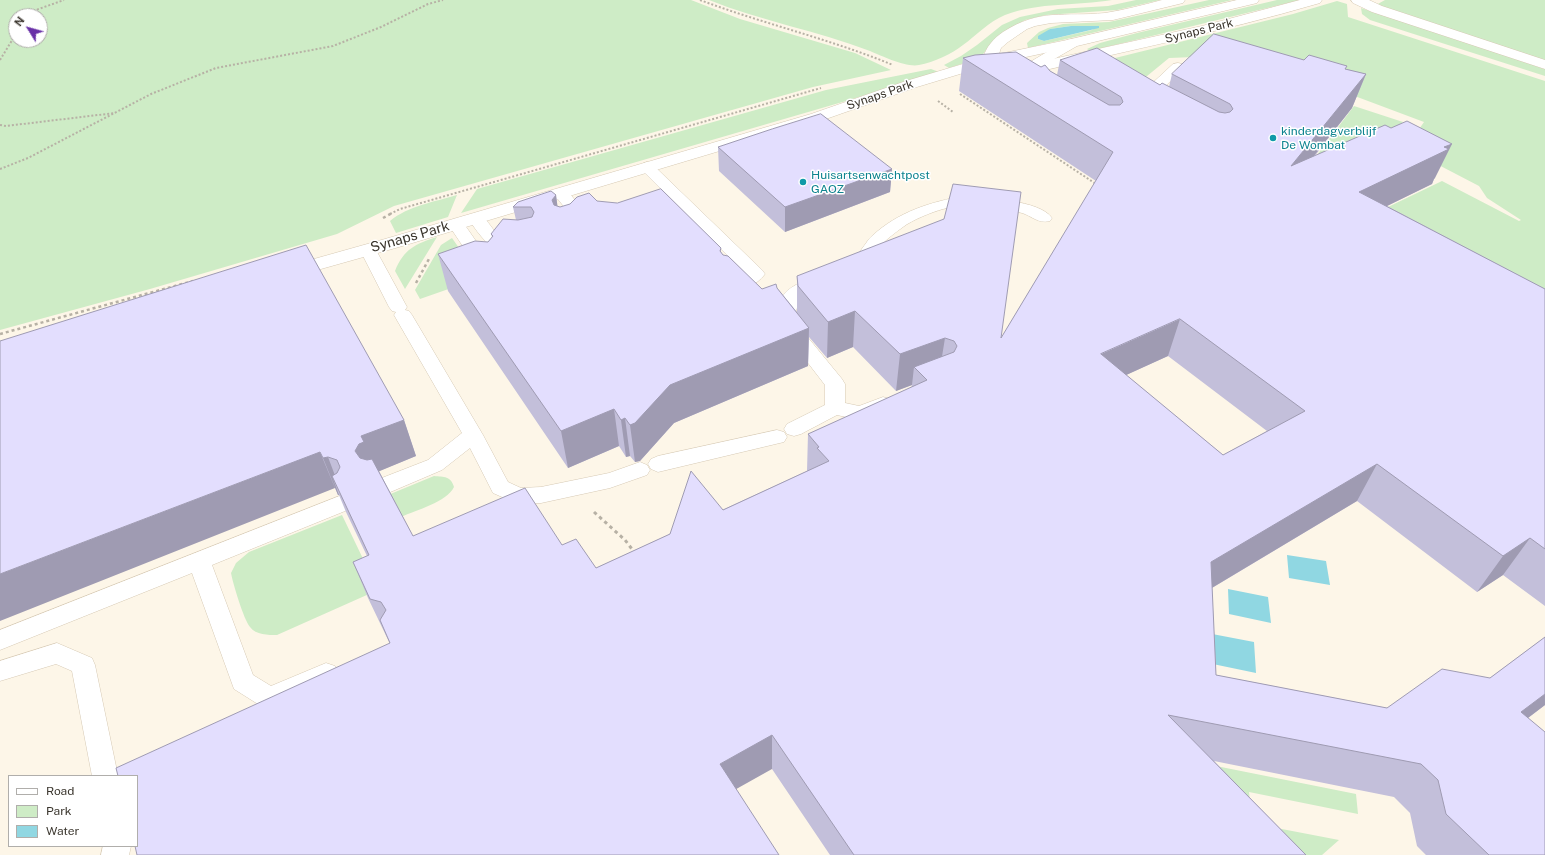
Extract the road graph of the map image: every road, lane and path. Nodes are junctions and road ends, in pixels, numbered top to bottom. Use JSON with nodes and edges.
{"nodes":[{"id":1,"x":64,"y":0,"type":"edge"},
{"id":2,"x":443,"y":0,"type":"edge"},
{"id":3,"x":700,"y":0,"type":"edge"},
{"id":4,"x":1178,"y":0,"type":"edge"},
{"id":5,"x":1254,"y":0,"type":"edge"},
{"id":6,"x":1315,"y":0,"type":"edge"},
{"id":7,"x":1358,"y":0,"type":"edge"},
{"id":8,"x":41,"y":8,"type":"edge"},
{"id":9,"x":1048,"y":20,"type":"junction"},
{"id":10,"x":1072,"y":43,"type":"junction"},
{"id":11,"x":8,"y":47,"type":"edge"},
{"id":12,"x":1018,"y":54,"type":"junction"},
{"id":13,"x":0,"y":60,"type":"edge"},
{"id":14,"x":989,"y":60,"type":"junction"},
{"id":15,"x":1545,"y":65,"type":"edge"},
{"id":16,"x":1178,"y":67,"type":"edge"},
{"id":17,"x":898,"y":68,"type":"dead end"},
{"id":18,"x":1030,"y":68,"type":"junction"},
{"id":19,"x":824,"y":88,"type":"dead end"},
{"id":20,"x":961,"y":88,"type":"joint"},
{"id":21,"x":1045,"y":95,"type":"edge"},
{"id":22,"x":1146,"y":105,"type":"edge"},
{"id":23,"x":117,"y":112,"type":"junction"},
{"id":24,"x":818,"y":117,"type":"junction"},
{"id":25,"x":0,"y":125,"type":"edge"},
{"id":26,"x":648,"y":167,"type":"junction"},
{"id":27,"x":0,"y":169,"type":"edge"},
{"id":28,"x":1098,"y":185,"type":"edge"},
{"id":29,"x":561,"y":193,"type":"junction"},
{"id":30,"x":476,"y":218,"type":"junction"},
{"id":31,"x":1044,"y":218,"type":"dead end"},
{"id":32,"x":380,"y":219,"type":"dead end"},
{"id":33,"x":456,"y":224,"type":"junction"},
{"id":34,"x":566,"y":237,"type":"edge"},
{"id":35,"x":531,"y":249,"type":"edge"},
{"id":36,"x":368,"y":250,"type":"junction"},
{"id":37,"x":432,"y":253,"type":"dead end"},
{"id":38,"x":490,"y":273,"type":"edge"},
{"id":39,"x":270,"y":277,"type":"edge"},
{"id":40,"x":197,"y":280,"type":"edge"},
{"id":41,"x":414,"y":285,"type":"dead end"},
{"id":42,"x":732,"y":287,"type":"edge"},
{"id":43,"x":0,"y":334,"type":"edge"},
{"id":44,"x":897,"y":399,"type":"edge"},
{"id":45,"x":835,"y":408,"type":"junction"},
{"id":46,"x":473,"y":435,"type":"junction"},
{"id":47,"x":382,"y":487,"type":"edge"},
{"id":48,"x":559,"y":491,"type":"junction"},
{"id":49,"x":342,"y":503,"type":"edge"},
{"id":50,"x":638,"y":557,"type":"edge"},
{"id":51,"x":198,"y":561,"type":"junction"},
{"id":52,"x":0,"y":640,"type":"edge"},
{"id":53,"x":343,"y":666,"type":"edge"},
{"id":54,"x":0,"y":671,"type":"edge"},
{"id":55,"x":105,"y":775,"type":"edge"}],
"edges":[{"from":1,"to":8,"type":"path"},
{"from":2,"to":23,"type":"path"},
{"from":3,"to":17,"type":"path"},
{"from":4,"to":9,"type":"street"},
{"from":5,"to":10,"type":"lane","name":"Synaps Park"},
{"from":6,"to":18,"type":"street","name":"Synaps Park"},
{"from":7,"to":15,"type":"street"},
{"from":9,"to":12,"type":"street"},
{"from":9,"to":14,"type":"street"},
{"from":10,"to":12,"type":"street"},
{"from":10,"to":18,"type":"lane","name":"Synaps Park"},
{"from":11,"to":13,"type":"path"},
{"from":12,"to":14,"type":"street"},
{"from":12,"to":18,"type":"street"},
{"from":14,"to":18,"type":"street","name":"Synaps Park"},
{"from":14,"to":24,"type":"street","name":"Synaps Park"},
{"from":16,"to":22,"type":"lane"},
{"from":18,"to":21,"type":"lane"},
{"from":19,"to":32,"type":"path"},
{"from":20,"to":24,"type":"street","name":"Synaps Park"},
{"from":20,"to":28,"type":"path"},
{"from":23,"to":25,"type":"path"},
{"from":23,"to":27,"type":"path"},
{"from":24,"to":26,"type":"street","name":"Synaps Park"},
{"from":26,"to":29,"type":"street","name":"Synaps Park"},
{"from":26,"to":42,"type":"lane"},
{"from":29,"to":30,"type":"street","name":"Synaps Park"},
{"from":29,"to":34,"type":"lane"},
{"from":30,"to":33,"type":"street","name":"Synaps Park"},
{"from":30,"to":35,"type":"lane"},
{"from":31,"to":45,"type":"lane"},
{"from":33,"to":36,"type":"street","name":"Synaps Park"},
{"from":33,"to":38,"type":"lane"},
{"from":36,"to":39,"type":"street","name":"Synaps Park"},
{"from":36,"to":46,"type":"lane"},
{"from":37,"to":41,"type":"path"},
{"from":40,"to":43,"type":"path"},
{"from":44,"to":45,"type":"lane"},
{"from":45,"to":48,"type":"lane"},
{"from":46,"to":47,"type":"lane"},
{"from":46,"to":48,"type":"lane"},
{"from":48,"to":50,"type":"path"},
{"from":49,"to":51,"type":"lane"},
{"from":51,"to":52,"type":"lane"},
{"from":51,"to":53,"type":"lane"},
{"from":54,"to":55,"type":"lane"}]}
